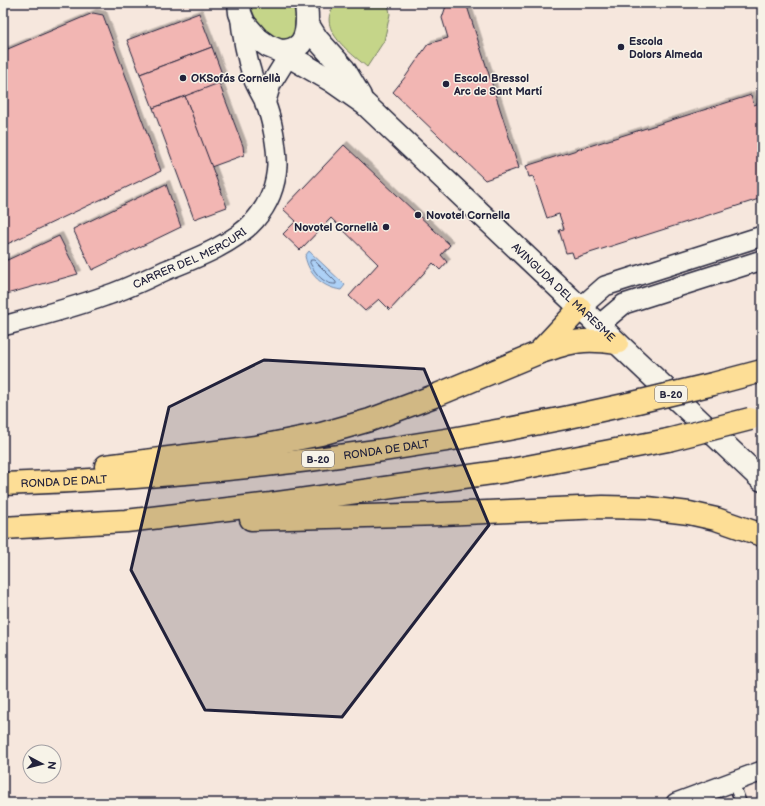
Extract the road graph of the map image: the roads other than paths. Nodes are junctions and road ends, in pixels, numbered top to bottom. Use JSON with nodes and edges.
{"nodes":[{"id":1,"x":239,"y":8,"type":"edge"},
{"id":2,"x":306,"y":13,"type":"edge"},
{"id":3,"x":286,"y":52,"type":"junction"},
{"id":4,"x":265,"y":104,"type":"junction"},
{"id":5,"x":365,"y":104,"type":"junction"},
{"id":6,"x":762,"y":236,"type":"edge"},
{"id":7,"x":762,"y":260,"type":"edge"},
{"id":8,"x":580,"y":308,"type":"junction"},
{"id":9,"x":599,"y":325,"type":"junction"},
{"id":10,"x":3,"y":326,"type":"edge"},
{"id":11,"x":617,"y":343,"type":"junction"},
{"id":12,"x":538,"y":353,"type":"junction"},
{"id":13,"x":762,"y":371,"type":"edge"},
{"id":14,"x":756,"y":418,"type":"edge"},
{"id":15,"x":3,"y":478,"type":"edge"},
{"id":16,"x":762,"y":480,"type":"edge"},
{"id":17,"x":3,"y":484,"type":"edge"},
{"id":18,"x":126,"y":521,"type":"junction"},
{"id":19,"x":3,"y":528,"type":"edge"},
{"id":20,"x":762,"y":535,"type":"edge"},
{"id":21,"x":762,"y":771,"type":"edge"},
{"id":22,"x":733,"y":782,"type":"junction"},
{"id":23,"x":676,"y":803,"type":"edge"},
{"id":24,"x":741,"y":803,"type":"edge"}],
"edges":[{"from":1,"to":3,"type":"main road"},
{"from":1,"to":4,"type":"street","name":"CARRER DEL MERCURI"},
{"from":2,"to":3,"type":"main road"},
{"from":2,"to":5,"type":"main road"},
{"from":3,"to":4,"type":"street","name":"CARRER DEL MERCURI"},
{"from":3,"to":5,"type":"main road"},
{"from":4,"to":10,"type":"street","name":"CARRER DEL MERCURI"},
{"from":5,"to":8,"type":"main road","name":"AVINGUDA DEL MARESME"},
{"from":6,"to":8,"type":"street"},
{"from":7,"to":9,"type":"street"},
{"from":8,"to":9,"type":"main road","name":"AVINGUDA DEL MARESME"},
{"from":8,"to":12,"type":"highway"},
{"from":9,"to":11,"type":"main road","name":"AVINGUDA DEL MARESME"},
{"from":11,"to":12,"type":"highway"},
{"from":11,"to":16,"type":"main road","name":"AVINGUDA DEL MARESME"},
{"from":12,"to":15,"type":"highway"},
{"from":13,"to":17,"type":"highway","name":"RONDA DE DALT","number":"B-20","bridge":true},
{"from":14,"to":18,"type":"highway","bridge":true},
{"from":18,"to":19,"type":"highway"},
{"from":18,"to":20,"type":"highway"},
{"from":21,"to":22,"type":"street"},
{"from":22,"to":23,"type":"street"},
{"from":22,"to":24,"type":"lane"}]}
